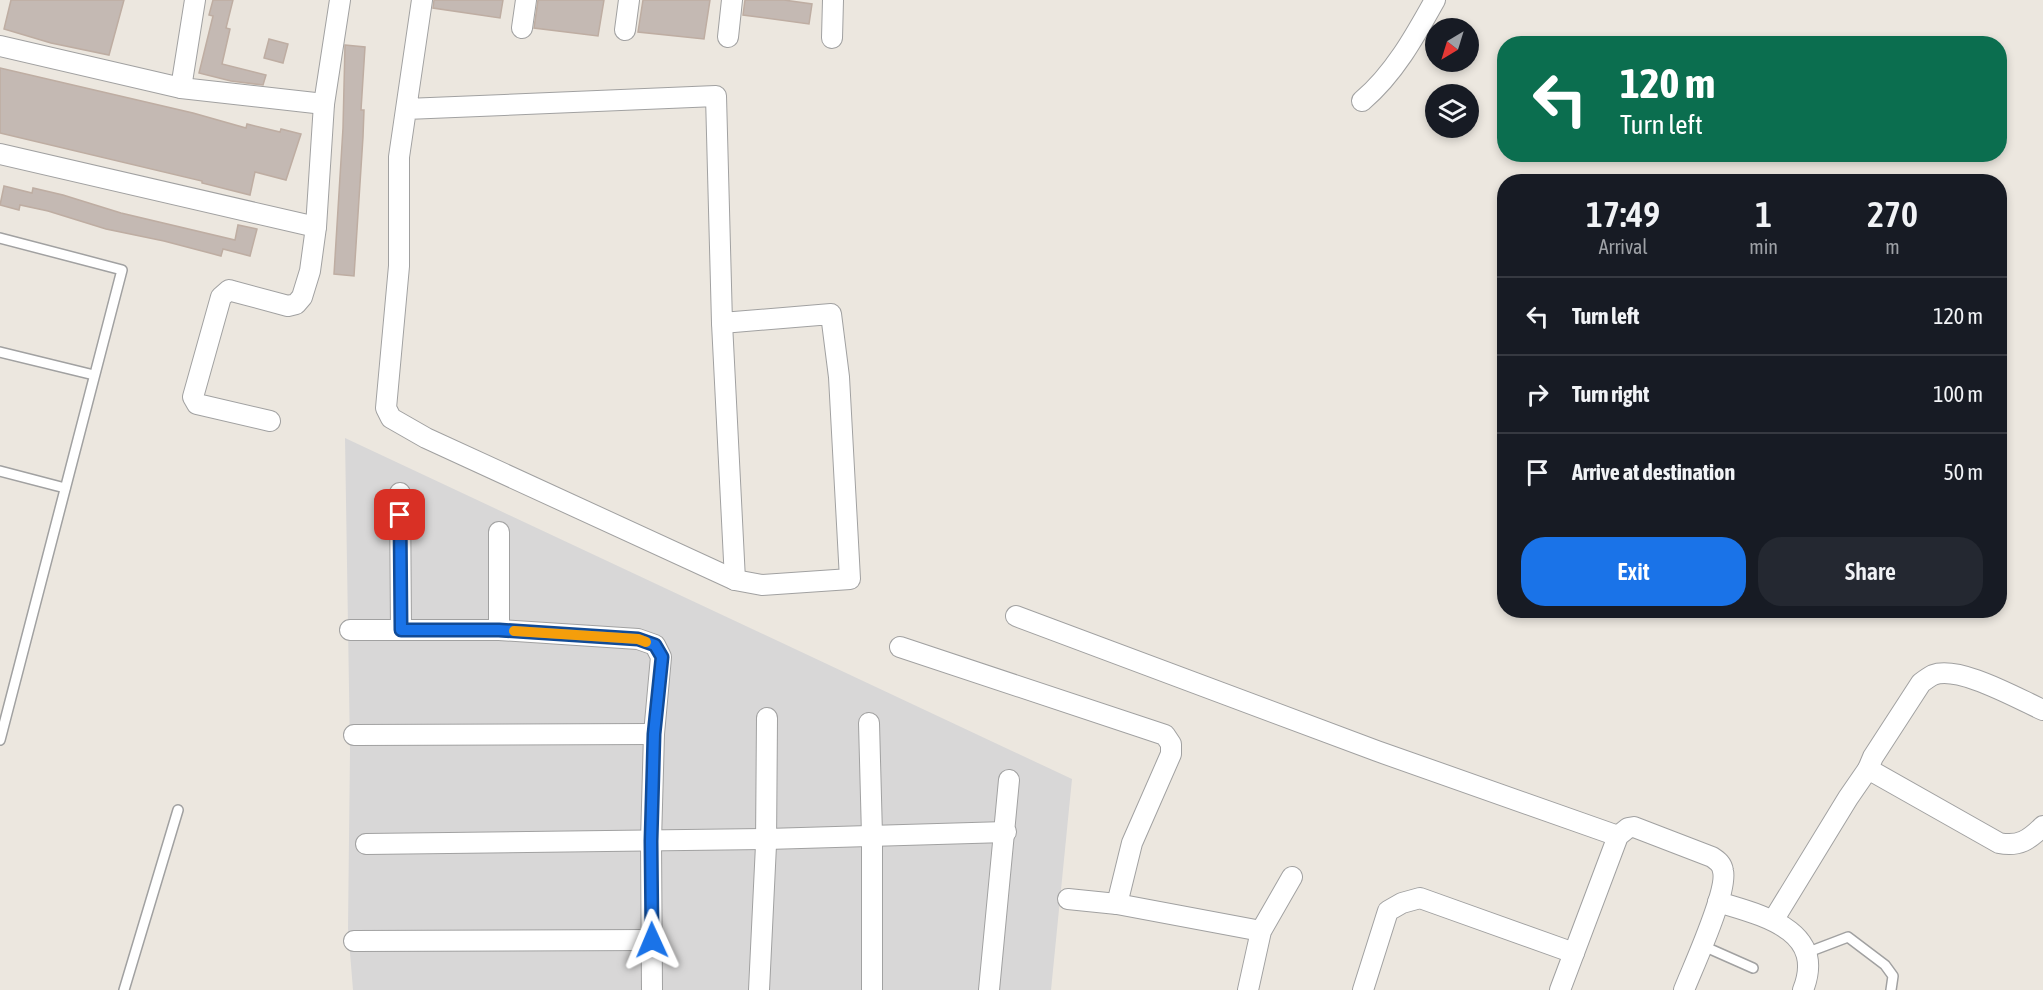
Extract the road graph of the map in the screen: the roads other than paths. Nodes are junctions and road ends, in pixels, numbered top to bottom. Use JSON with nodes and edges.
{"nodes":[{"id":1,"x":195,"y":0,"type":"edge"},
{"id":2,"x":340,"y":0,"type":"edge"},
{"id":3,"x":422,"y":0,"type":"edge"},
{"id":4,"x":526,"y":0,"type":"edge"},
{"id":5,"x":629,"y":0,"type":"edge"},
{"id":6,"x":732,"y":0,"type":"edge"},
{"id":7,"x":833,"y":0,"type":"edge"},
{"id":8,"x":1435,"y":0,"type":"edge"},
{"id":9,"x":522,"y":28,"type":"dead end"},
{"id":10,"x":625,"y":30,"type":"dead end"},
{"id":11,"x":728,"y":37,"type":"dead end"},
{"id":12,"x":832,"y":38,"type":"dead end"},
{"id":13,"x":0,"y":46,"type":"edge"},
{"id":14,"x":181,"y":88,"type":"junction"},
{"id":15,"x":1362,"y":101,"type":"dead end"},
{"id":16,"x":324,"y":104,"type":"junction"},
{"id":17,"x":406,"y":109,"type":"junction"},
{"id":18,"x":0,"y":154,"type":"edge"},
{"id":19,"x":316,"y":227,"type":"junction"},
{"id":20,"x":0,"y":238,"type":"edge"},
{"id":21,"x":722,"y":323,"type":"junction"},
{"id":22,"x":0,"y":352,"type":"edge"},
{"id":23,"x":94,"y":375,"type":"junction"},
{"id":24,"x":270,"y":421,"type":"dead end"},
{"id":25,"x":0,"y":471,"type":"edge"},
{"id":26,"x":65,"y":488,"type":"junction"},
{"id":27,"x":400,"y":492,"type":"dead end"},
{"id":28,"x":499,"y":532,"type":"dead end"},
{"id":29,"x":735,"y":580,"type":"junction"},
{"id":30,"x":1016,"y":616,"type":"dead end"},
{"id":31,"x":350,"y":630,"type":"dead end"},
{"id":32,"x":401,"y":630,"type":"junction"},
{"id":33,"x":499,"y":630,"type":"junction"},
{"id":34,"x":900,"y":647,"type":"dead end"},
{"id":35,"x":2043,"y":710,"type":"edge"},
{"id":36,"x":767,"y":718,"type":"dead end"},
{"id":37,"x":869,"y":723,"type":"dead end"},
{"id":38,"x":654,"y":734,"type":"junction"},
{"id":39,"x":354,"y":735,"type":"dead end"},
{"id":40,"x":0,"y":740,"type":"edge"},
{"id":41,"x":1868,"y":769,"type":"junction"},
{"id":42,"x":1009,"y":780,"type":"dead end"},
{"id":43,"x":178,"y":810,"type":"dead end"},
{"id":44,"x":2043,"y":826,"type":"edge"},
{"id":45,"x":1006,"y":832,"type":"junction"},
{"id":46,"x":873,"y":835,"type":"junction"},
{"id":47,"x":1618,"y":836,"type":"junction"},
{"id":48,"x":766,"y":839,"type":"junction"},
{"id":49,"x":651,"y":841,"type":"junction"},
{"id":50,"x":366,"y":844,"type":"dead end"},
{"id":51,"x":2036,"y":844,"type":"edge"},
{"id":52,"x":1292,"y":877,"type":"dead end"},
{"id":53,"x":1068,"y":899,"type":"dead end"},
{"id":54,"x":1718,"y":902,"type":"junction"},
{"id":55,"x":1117,"y":904,"type":"junction"},
{"id":56,"x":1774,"y":919,"type":"junction"},
{"id":57,"x":1261,"y":931,"type":"junction"},
{"id":58,"x":652,"y":940,"type":"junction"},
{"id":59,"x":354,"y":941,"type":"dead end"},
{"id":60,"x":1701,"y":945,"type":"junction"},
{"id":61,"x":1574,"y":953,"type":"junction"},
{"id":62,"x":1806,"y":953,"type":"junction"},
{"id":63,"x":1753,"y":968,"type":"dead end"},
{"id":64,"x":1806,"y":988,"type":"edge"},
{"id":65,"x":124,"y":990,"type":"edge"},
{"id":66,"x":652,"y":990,"type":"edge"},
{"id":67,"x":759,"y":990,"type":"edge"},
{"id":68,"x":872,"y":990,"type":"edge"},
{"id":69,"x":989,"y":990,"type":"edge"},
{"id":70,"x":1248,"y":990,"type":"edge"},
{"id":71,"x":1363,"y":990,"type":"edge"},
{"id":72,"x":1560,"y":990,"type":"edge"},
{"id":73,"x":1684,"y":990,"type":"edge"},
{"id":74,"x":1891,"y":990,"type":"edge"}],
"edges":[{"from":1,"to":14,"type":"street"},
{"from":2,"to":16,"type":"street"},
{"from":3,"to":17,"type":"street"},
{"from":4,"to":9,"type":"street"},
{"from":5,"to":10,"type":"street"},
{"from":6,"to":11,"type":"street"},
{"from":7,"to":12,"type":"street"},
{"from":8,"to":15,"type":"street"},
{"from":13,"to":14,"type":"street"},
{"from":14,"to":16,"type":"street"},
{"from":16,"to":19,"type":"street"},
{"from":17,"to":21,"type":"street"},
{"from":17,"to":29,"type":"street"},
{"from":18,"to":19,"type":"street"},
{"from":19,"to":24,"type":"street"},
{"from":20,"to":23,"type":"lane"},
{"from":21,"to":29,"type":"street"},
{"from":21,"to":29,"type":"street"},
{"from":22,"to":23,"type":"lane"},
{"from":23,"to":26,"type":"lane"},
{"from":25,"to":26,"type":"lane"},
{"from":26,"to":40,"type":"lane"},
{"from":27,"to":32,"type":"street"},
{"from":28,"to":33,"type":"street"},
{"from":30,"to":47,"type":"street"},
{"from":31,"to":32,"type":"street"},
{"from":32,"to":33,"type":"street"},
{"from":33,"to":38,"type":"street"},
{"from":34,"to":55,"type":"street"},
{"from":35,"to":41,"type":"street"},
{"from":36,"to":48,"type":"street"},
{"from":37,"to":46,"type":"street"},
{"from":38,"to":39,"type":"street"},
{"from":38,"to":49,"type":"street"},
{"from":41,"to":51,"type":"street"},
{"from":41,"to":56,"type":"street"},
{"from":42,"to":45,"type":"street"},
{"from":43,"to":65,"type":"lane"},
{"from":44,"to":51,"type":"street"},
{"from":45,"to":46,"type":"street"},
{"from":45,"to":69,"type":"street"},
{"from":46,"to":48,"type":"street"},
{"from":46,"to":68,"type":"street"},
{"from":47,"to":54,"type":"street"},
{"from":47,"to":61,"type":"street"},
{"from":48,"to":49,"type":"street"},
{"from":48,"to":67,"type":"street"},
{"from":49,"to":50,"type":"street"},
{"from":49,"to":58,"type":"street"},
{"from":52,"to":57,"type":"street"},
{"from":53,"to":55,"type":"street"},
{"from":54,"to":56,"type":"street"},
{"from":54,"to":60,"type":"street"},
{"from":55,"to":57,"type":"street"},
{"from":56,"to":62,"type":"street"},
{"from":57,"to":70,"type":"street"},
{"from":58,"to":59,"type":"street"},
{"from":58,"to":66,"type":"street"},
{"from":60,"to":63,"type":"lane"},
{"from":60,"to":73,"type":"street"},
{"from":61,"to":71,"type":"street"},
{"from":61,"to":72,"type":"street"},
{"from":62,"to":64,"type":"street"},
{"from":62,"to":74,"type":"lane"}]}
